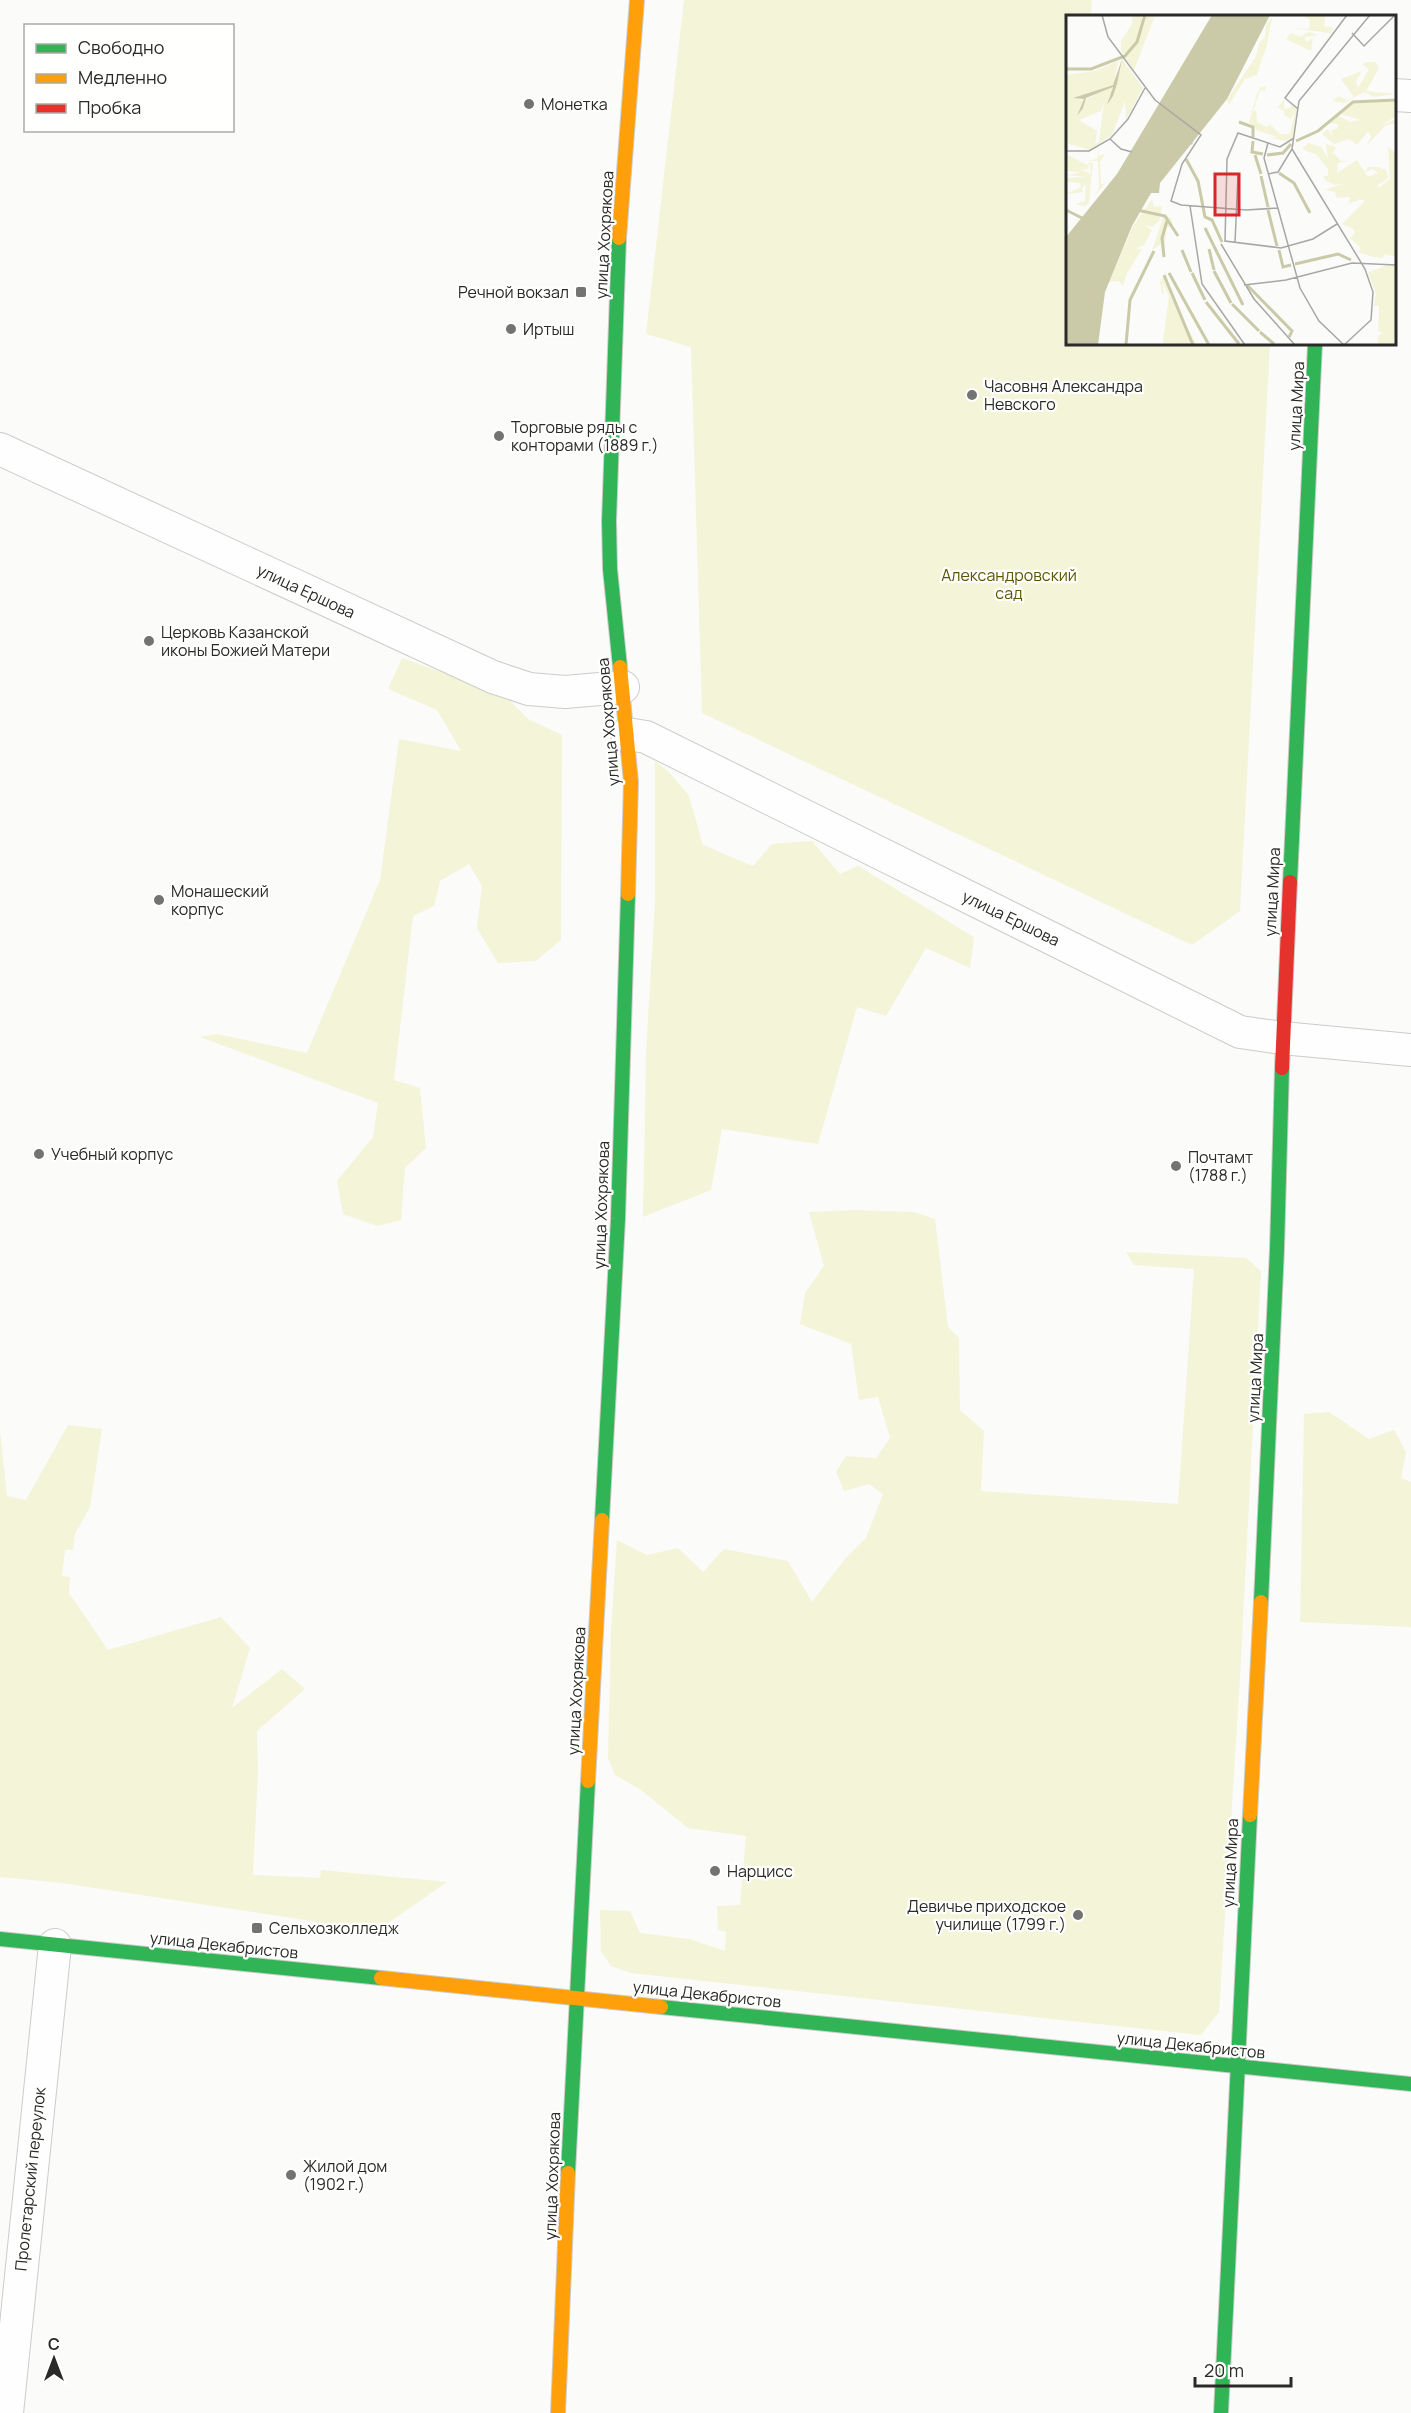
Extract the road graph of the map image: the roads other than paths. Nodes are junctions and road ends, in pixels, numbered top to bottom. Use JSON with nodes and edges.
{"nodes":[{"id":1,"x":637,"y":0,"type":"edge"},
{"id":2,"x":1396,"y":95,"type":"edge"},
{"id":3,"x":1411,"y":96,"type":"edge"},
{"id":4,"x":1315,"y":345,"type":"edge"},
{"id":5,"x":0,"y":449,"type":"edge"},
{"id":6,"x":623,"y":687,"type":"junction"},
{"id":7,"x":627,"y":734,"type":"junction"},
{"id":8,"x":1282,"y":1038,"type":"junction"},
{"id":9,"x":1411,"y":1050,"type":"edge"},
{"id":10,"x":0,"y":1939,"type":"edge"},
{"id":11,"x":55,"y":1945,"type":"junction"},
{"id":12,"x":576,"y":1997,"type":"junction"},
{"id":13,"x":1236,"y":2066,"type":"junction"},
{"id":14,"x":1411,"y":2084,"type":"edge"},
{"id":15,"x":7,"y":2413,"type":"edge"},
{"id":16,"x":558,"y":2413,"type":"edge"},
{"id":17,"x":1221,"y":2413,"type":"edge"}],
"edges":[{"from":1,"to":6,"type":"street","name":"улица Хохрякова"},
{"from":2,"to":3,"type":"street"},
{"from":4,"to":8,"type":"street","name":"улица Мира"},
{"from":5,"to":6,"type":"street","name":"улица Ершова"},
{"from":6,"to":7,"type":"street","name":"улица Хохрякова"},
{"from":7,"to":8,"type":"street","name":"улица Ершова"},
{"from":7,"to":12,"type":"street","name":"улица Хохрякова"},
{"from":8,"to":9,"type":"street","name":"улица Ершова"},
{"from":8,"to":13,"type":"street","name":"улица Мира"},
{"from":10,"to":11,"type":"street","name":"улица Декабристов"},
{"from":11,"to":12,"type":"street","name":"улица Декабристов"},
{"from":11,"to":15,"type":"street","name":"Пролетарский переулок"},
{"from":12,"to":13,"type":"street","name":"улица Декабристов"},
{"from":12,"to":16,"type":"street","name":"улица Хохрякова"},
{"from":13,"to":14,"type":"street","name":"улица Декабристов"},
{"from":13,"to":17,"type":"street","name":"улица Мира"}]}
